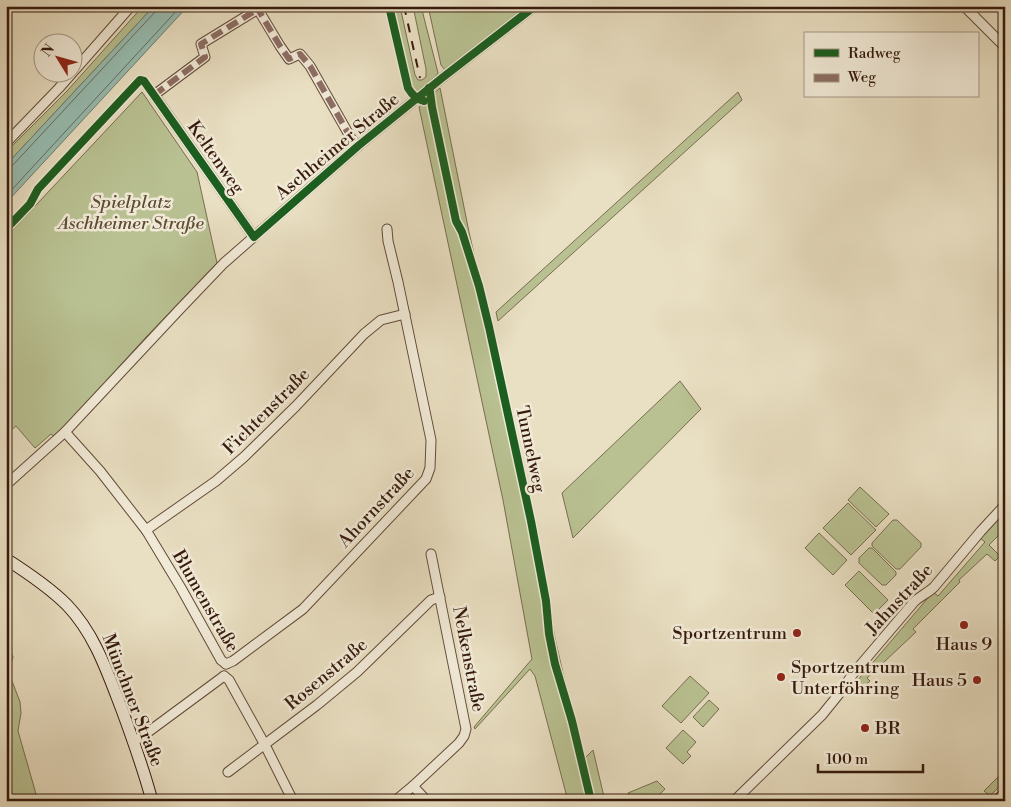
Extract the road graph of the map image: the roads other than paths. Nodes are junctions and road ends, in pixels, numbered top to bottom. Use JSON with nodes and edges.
{"nodes":[{"id":1,"x":131,"y":6,"type":"edge"},
{"id":2,"x":535,"y":6,"type":"edge"},
{"id":3,"x":964,"y":6,"type":"edge"},
{"id":4,"x":257,"y":8,"type":"edge"},
{"id":5,"x":1005,"y":47,"type":"edge"},
{"id":6,"x":6,"y":143,"type":"edge"},
{"id":7,"x":358,"y":146,"type":"junction"},
{"id":8,"x":387,"y":229,"type":"dead end"},
{"id":9,"x":254,"y":237,"type":"junction"},
{"id":10,"x":405,"y":314,"type":"junction"},
{"id":11,"x":65,"y":432,"type":"junction"},
{"id":12,"x":6,"y":485,"type":"edge"},
{"id":13,"x":1005,"y":505,"type":"edge"},
{"id":14,"x":146,"y":530,"type":"junction"},
{"id":15,"x":431,"y":554,"type":"dead end"},
{"id":16,"x":6,"y":559,"type":"edge"},
{"id":17,"x":440,"y":597,"type":"junction"},
{"id":18,"x":226,"y":664,"type":"junction"},
{"id":19,"x":224,"y":676,"type":"junction"},
{"id":20,"x":134,"y":740,"type":"junction"},
{"id":21,"x":265,"y":745,"type":"junction"},
{"id":22,"x":228,"y":772,"type":"dead end"},
{"id":23,"x":413,"y":786,"type":"junction"},
{"id":24,"x":1005,"y":792,"type":"edge"},
{"id":25,"x":738,"y":799,"type":"edge"},
{"id":26,"x":152,"y":801,"type":"edge"},
{"id":27,"x":293,"y":801,"type":"edge"},
{"id":28,"x":394,"y":801,"type":"edge"},
{"id":29,"x":427,"y":801,"type":"edge"},
{"id":30,"x":996,"y":801,"type":"edge"}],
"edges":[{"from":1,"to":6,"type":"street"},
{"from":2,"to":7,"type":"street","name":"Aschheimer Straße"},
{"from":3,"to":5,"type":"street"},
{"from":4,"to":7,"type":"street"},
{"from":4,"to":9,"type":"street","name":"Keltenweg"},
{"from":7,"to":9,"type":"street","name":"Aschheimer Straße"},
{"from":8,"to":10,"type":"street","name":"Ahornstraße"},
{"from":9,"to":11,"type":"street","name":"Aschheimer Straße"},
{"from":10,"to":14,"type":"street","name":"Fichtenstraße"},
{"from":10,"to":18,"type":"street","name":"Ahornstraße"},
{"from":11,"to":12,"type":"street","name":"Aschheimer Straße"},
{"from":11,"to":14,"type":"street","name":"Blumenstraße"},
{"from":13,"to":25,"type":"street","name":"Jahnstraße"},
{"from":14,"to":18,"type":"street","name":"Blumenstraße"},
{"from":15,"to":17,"type":"street","name":"Nelkenstraße"},
{"from":16,"to":20,"type":"main road","name":"Münchner Straße"},
{"from":17,"to":21,"type":"street","name":"Rosenstraße"},
{"from":17,"to":23,"type":"street","name":"Nelkenstraße"},
{"from":18,"to":19,"type":"street","name":"Blumenstraße"},
{"from":19,"to":20,"type":"street"},
{"from":19,"to":21,"type":"street","name":"Blumenstraße"},
{"from":20,"to":26,"type":"main road","name":"Münchner Straße"},
{"from":21,"to":22,"type":"street","name":"Rosenstraße"},
{"from":21,"to":27,"type":"street","name":"Blumenstraße"},
{"from":23,"to":28,"type":"street","name":"Nelkenstraße"},
{"from":23,"to":29,"type":"street"},
{"from":24,"to":30,"type":"street"}]}
